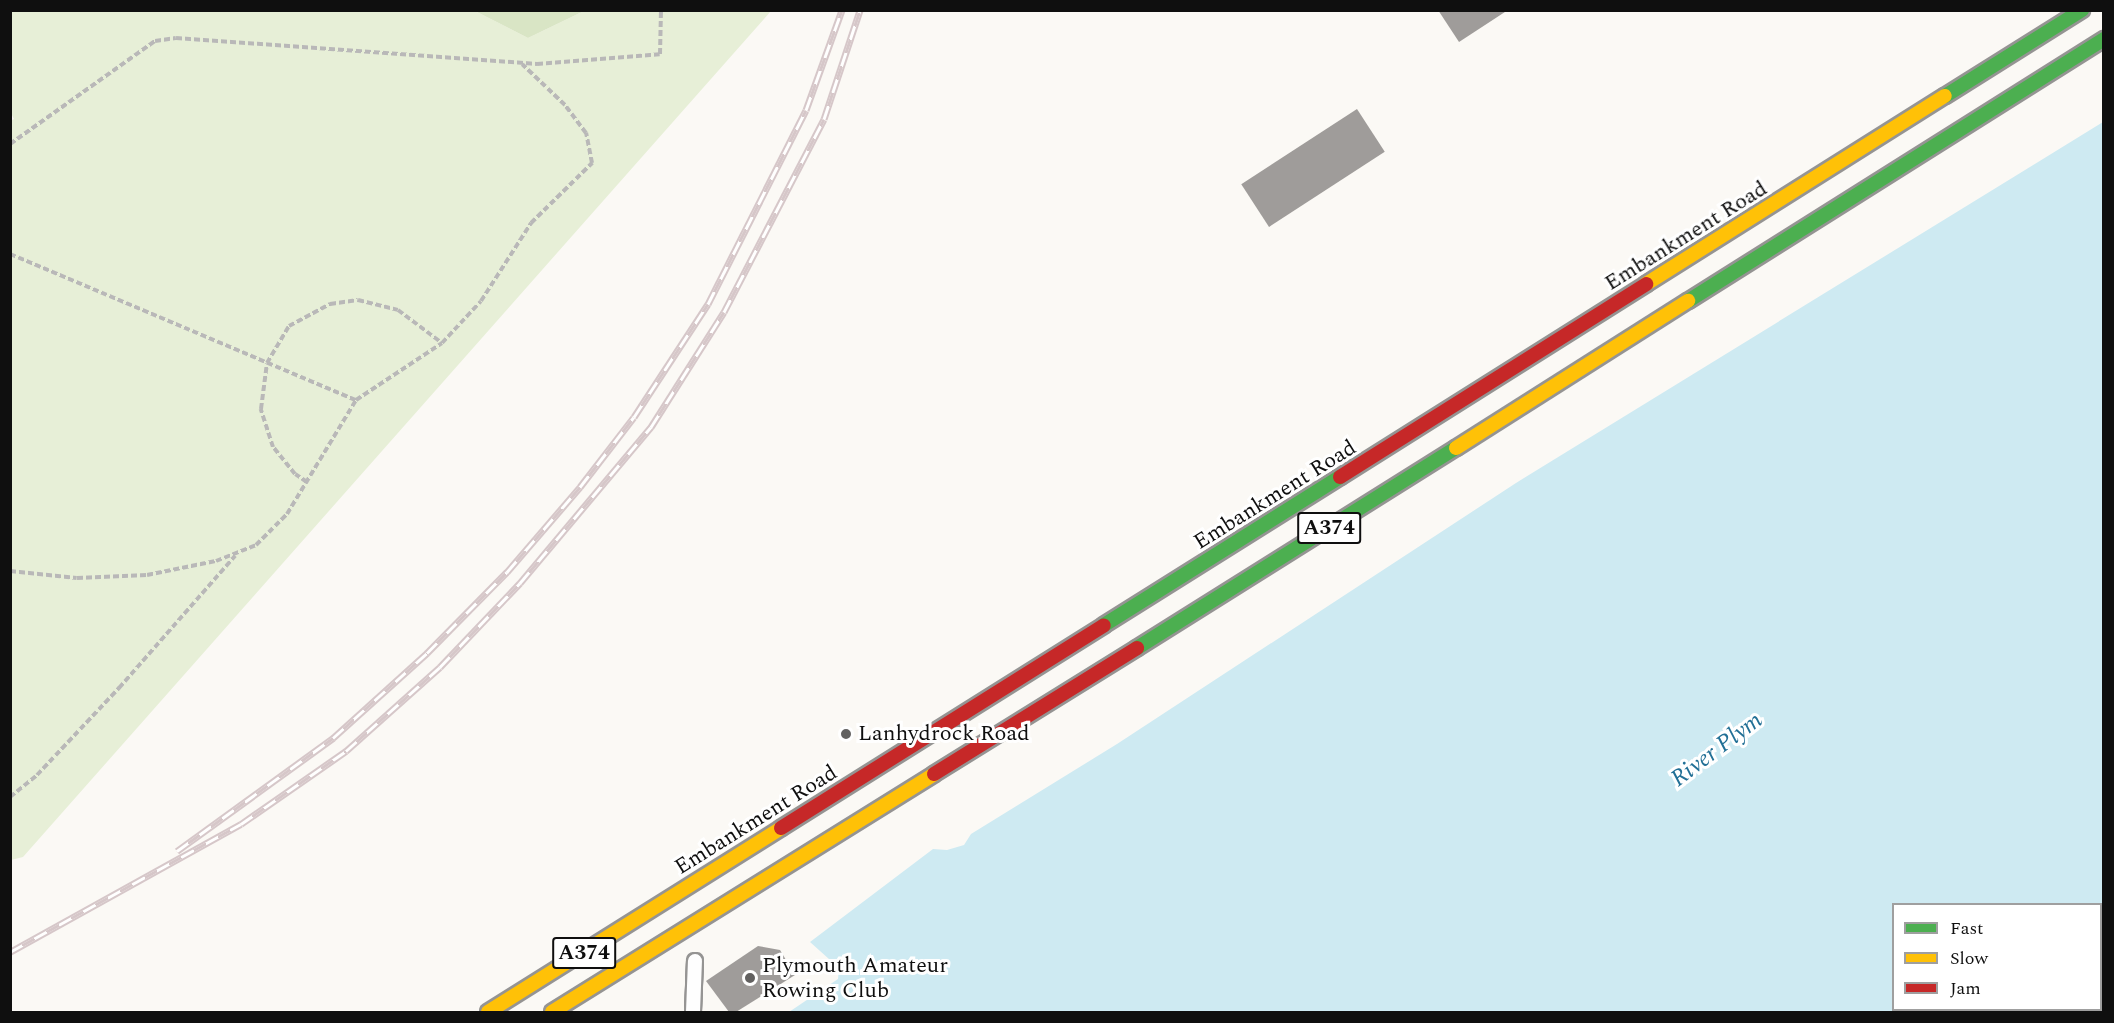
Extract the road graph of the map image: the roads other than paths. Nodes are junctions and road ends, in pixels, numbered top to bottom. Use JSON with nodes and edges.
{"nodes":[{"id":1,"x":2082,"y":10,"type":"edge"},
{"id":2,"x":2103,"y":39,"type":"edge"},
{"id":3,"x":695,"y":961,"type":"dead end"},
{"id":4,"x":488,"y":1012,"type":"edge"},
{"id":5,"x":552,"y":1012,"type":"edge"},
{"id":6,"x":693,"y":1012,"type":"edge"}],
"edges":[{"from":1,"to":4,"type":"main road","name":"Embankment Road","number":"A374"},
{"from":2,"to":5,"type":"main road","number":"A374"},
{"from":3,"to":6,"type":"lane"}]}
